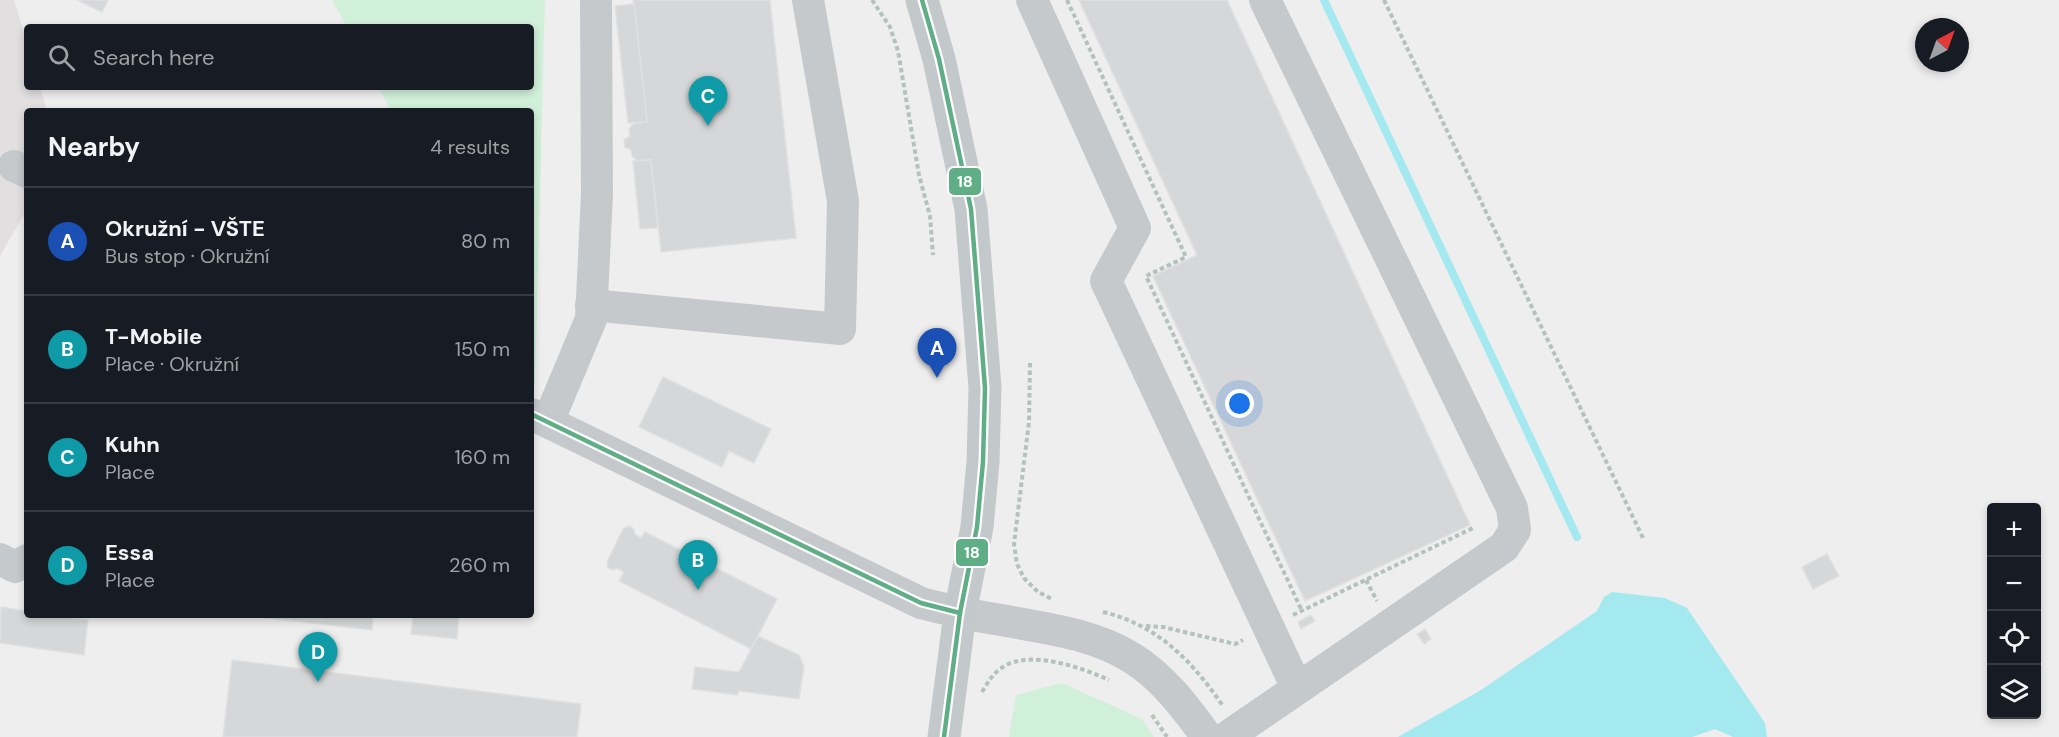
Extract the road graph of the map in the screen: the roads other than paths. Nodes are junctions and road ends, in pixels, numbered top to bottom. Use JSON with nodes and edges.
{"nodes":[{"id":1,"x":596,"y":0,"type":"edge"},
{"id":2,"x":808,"y":0,"type":"edge"},
{"id":3,"x":922,"y":0,"type":"edge"},
{"id":4,"x":1032,"y":0,"type":"edge"},
{"id":5,"x":1265,"y":0,"type":"edge"},
{"id":6,"x":591,"y":304,"type":"junction"},
{"id":7,"x":539,"y":418,"type":"edge"},
{"id":8,"x":0,"y":559,"type":"edge"},
{"id":9,"x":24,"y":562,"type":"edge"},
{"id":10,"x":960,"y":613,"type":"junction"},
{"id":11,"x":1297,"y":688,"type":"junction"},
{"id":12,"x":1233,"y":733,"type":"edge"},
{"id":13,"x":944,"y":737,"type":"edge"},
{"id":14,"x":1207,"y":737,"type":"edge"}],
"edges":[{"from":1,"to":6,"type":"street"},
{"from":2,"to":6,"type":"street"},
{"from":3,"to":10,"type":"main road"},
{"from":4,"to":11,"type":"street"},
{"from":5,"to":11,"type":"street"},
{"from":6,"to":7,"type":"street"},
{"from":7,"to":10,"type":"street"},
{"from":8,"to":9,"type":"street"},
{"from":10,"to":13,"type":"main road"},
{"from":10,"to":14,"type":"street"},
{"from":11,"to":12,"type":"street"}]}
